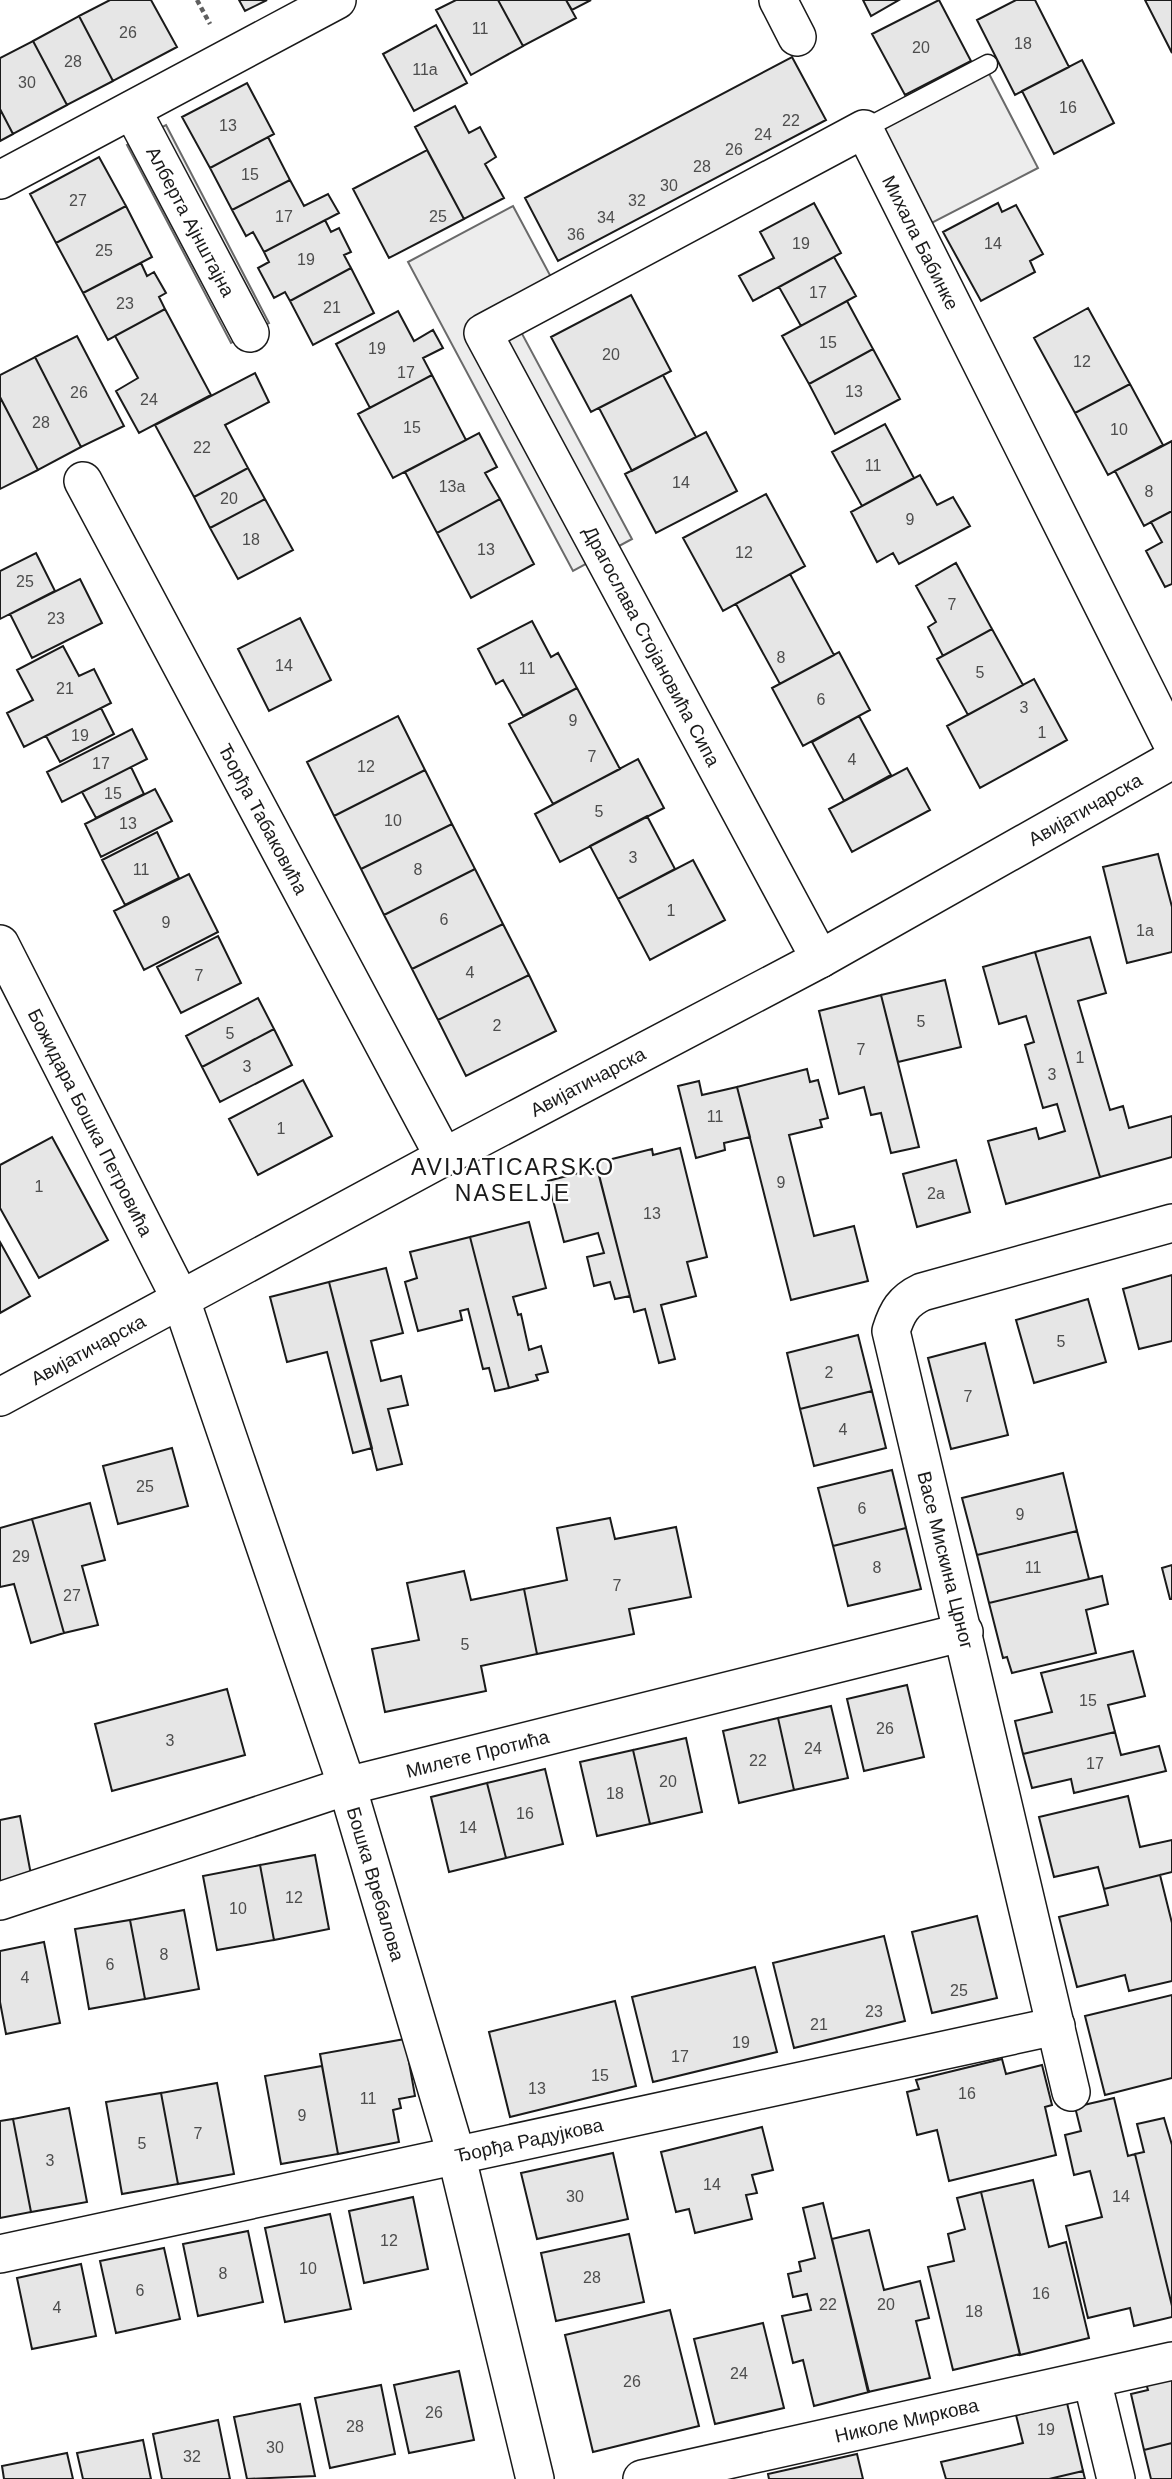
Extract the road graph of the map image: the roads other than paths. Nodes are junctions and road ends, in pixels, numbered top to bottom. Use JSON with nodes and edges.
{"nodes":[{"id":1,"x":337,"y":0,"type":"edge"},
{"id":2,"x":778,"y":0,"type":"edge"},
{"id":3,"x":797,"y":37,"type":"dead end"},
{"id":4,"x":988,"y":64,"type":"dead end"},
{"id":5,"x":132,"y":110,"type":"junction"},
{"id":6,"x":864,"y":129,"type":"junction"},
{"id":7,"x":0,"y":180,"type":"edge"},
{"id":8,"x":250,"y":333,"type":"dead end"},
{"id":9,"x":83,"y":481,"type":"dead end"},
{"id":10,"x":1172,"y":743,"type":"edge"},
{"id":11,"x":1172,"y":760,"type":"edge"},
{"id":12,"x":0,"y":944,"type":"edge"},
{"id":13,"x":820,"y":959,"type":"junction"},
{"id":14,"x":444,"y":1157,"type":"junction"},
{"id":15,"x":1172,"y":1223,"type":"edge"},
{"id":16,"x":181,"y":1300,"type":"junction"},
{"id":17,"x":0,"y":1397,"type":"edge"},
{"id":18,"x":964,"y":1632,"type":"junction"},
{"id":19,"x":347,"y":1786,"type":"junction"},
{"id":20,"x":0,"y":1901,"type":"edge"},
{"id":21,"x":1056,"y":2026,"type":"junction"},
{"id":22,"x":1071,"y":2092,"type":"dead end"},
{"id":23,"x":456,"y":2154,"type":"junction"},
{"id":24,"x":0,"y":2254,"type":"edge"},
{"id":25,"x":1172,"y":2361,"type":"edge"},
{"id":26,"x":1093,"y":2380,"type":"junction"},
{"id":27,"x":535,"y":2479,"type":"edge"},
{"id":28,"x":642,"y":2479,"type":"edge"},
{"id":29,"x":1116,"y":2479,"type":"edge"}],
"edges":[{"from":1,"to":5,"type":"street"},
{"from":2,"to":3,"type":"street"},
{"from":4,"to":6,"type":"lane"},
{"from":5,"to":7,"type":"street"},
{"from":5,"to":8,"type":"street","name":"Алберта Ајнштајна"},
{"from":6,"to":10,"type":"street","name":"Михала Бабинке"},
{"from":6,"to":13,"type":"street","name":"Драгослава Стојановића Сипа"},
{"from":9,"to":14,"type":"street","name":"Ђорђа Табаковића"},
{"from":11,"to":13,"type":"street","name":"Авијатичарска"},
{"from":12,"to":16,"type":"street","name":"Божидара Бошка Петровића"},
{"from":13,"to":14,"type":"street","name":"Авијатичарска"},
{"from":14,"to":16,"type":"street","name":"Авијатичарска"},
{"from":15,"to":18,"type":"street","name":"Васе Мискина Црног"},
{"from":16,"to":17,"type":"street","name":"Авијатичарска"},
{"from":16,"to":19,"type":"street","name":"Бошка Вребалова"},
{"from":18,"to":19,"type":"street","name":"Милете Протића"},
{"from":18,"to":21,"type":"street","name":"Васе Мискина Црног"},
{"from":19,"to":20,"type":"street","name":"Милете Протића"},
{"from":19,"to":23,"type":"street","name":"Бошка Вребалова"},
{"from":21,"to":22,"type":"street","name":"Васе Мискина Црног"},
{"from":21,"to":23,"type":"street","name":"Ђорђа Радујкова"},
{"from":23,"to":24,"type":"street","name":"Ђорђа Радујкова"},
{"from":23,"to":27,"type":"street","name":"Бошка Вребалова"},
{"from":25,"to":26,"type":"street","name":"Николе Миркова"},
{"from":26,"to":28,"type":"street","name":"Николе Миркова"},
{"from":26,"to":29,"type":"street"}]}
